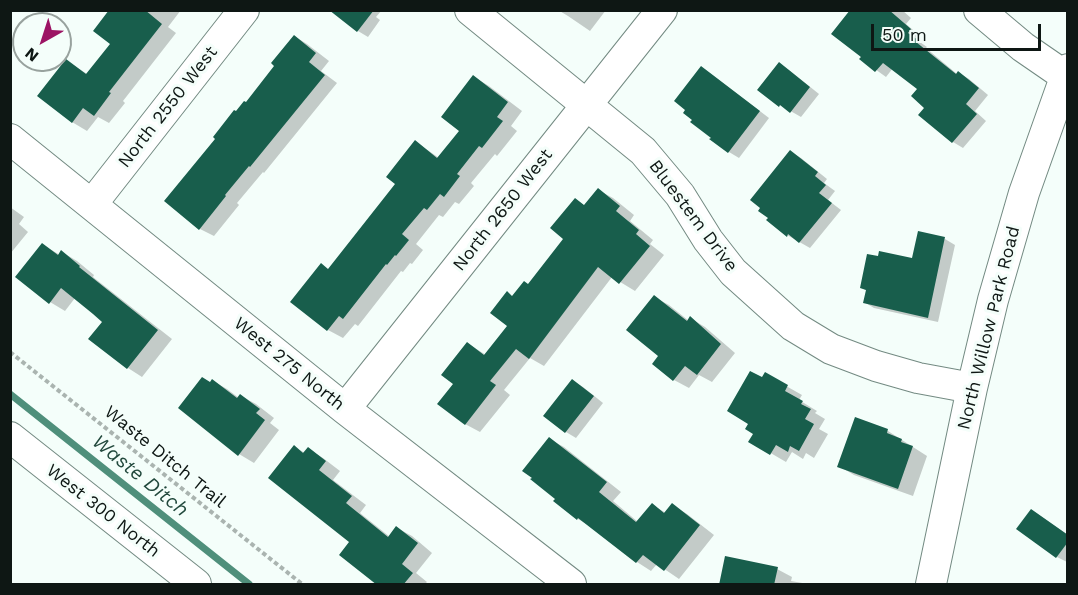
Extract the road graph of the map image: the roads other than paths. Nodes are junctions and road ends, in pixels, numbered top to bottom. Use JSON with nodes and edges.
{"nodes":[{"id":1,"x":244,"y":10,"type":"edge"},
{"id":2,"x":470,"y":10,"type":"edge"},
{"id":3,"x":662,"y":10,"type":"edge"},
{"id":4,"x":979,"y":10,"type":"edge"},
{"id":5,"x":1067,"y":75,"type":"edge"},
{"id":6,"x":586,"y":104,"type":"junction"},
{"id":7,"x":10,"y":139,"type":"edge"},
{"id":8,"x":92,"y":204,"type":"junction"},
{"id":9,"x":972,"y":388,"type":"junction"},
{"id":10,"x":345,"y":409,"type":"junction"},
{"id":11,"x":10,"y":437,"type":"edge"},
{"id":12,"x":196,"y":585,"type":"edge"},
{"id":13,"x":571,"y":585,"type":"edge"},
{"id":14,"x":931,"y":585,"type":"edge"}],
"edges":[{"from":1,"to":8,"type":"street","name":"North 2550 West"},
{"from":2,"to":6,"type":"street","name":"Bluestem Drive"},
{"from":3,"to":6,"type":"street","name":"North 2650 West"},
{"from":4,"to":5,"type":"street"},
{"from":5,"to":9,"type":"street","name":"North Willow Park Road"},
{"from":6,"to":9,"type":"street","name":"Bluestem Drive"},
{"from":6,"to":10,"type":"street","name":"North 2650 West"},
{"from":7,"to":8,"type":"street","name":"West 275 North"},
{"from":8,"to":10,"type":"street","name":"West 275 North"},
{"from":9,"to":14,"type":"street","name":"North Willow Park Road"},
{"from":10,"to":13,"type":"street","name":"West 275 North"},
{"from":11,"to":12,"type":"street","name":"West 300 North"}]}
